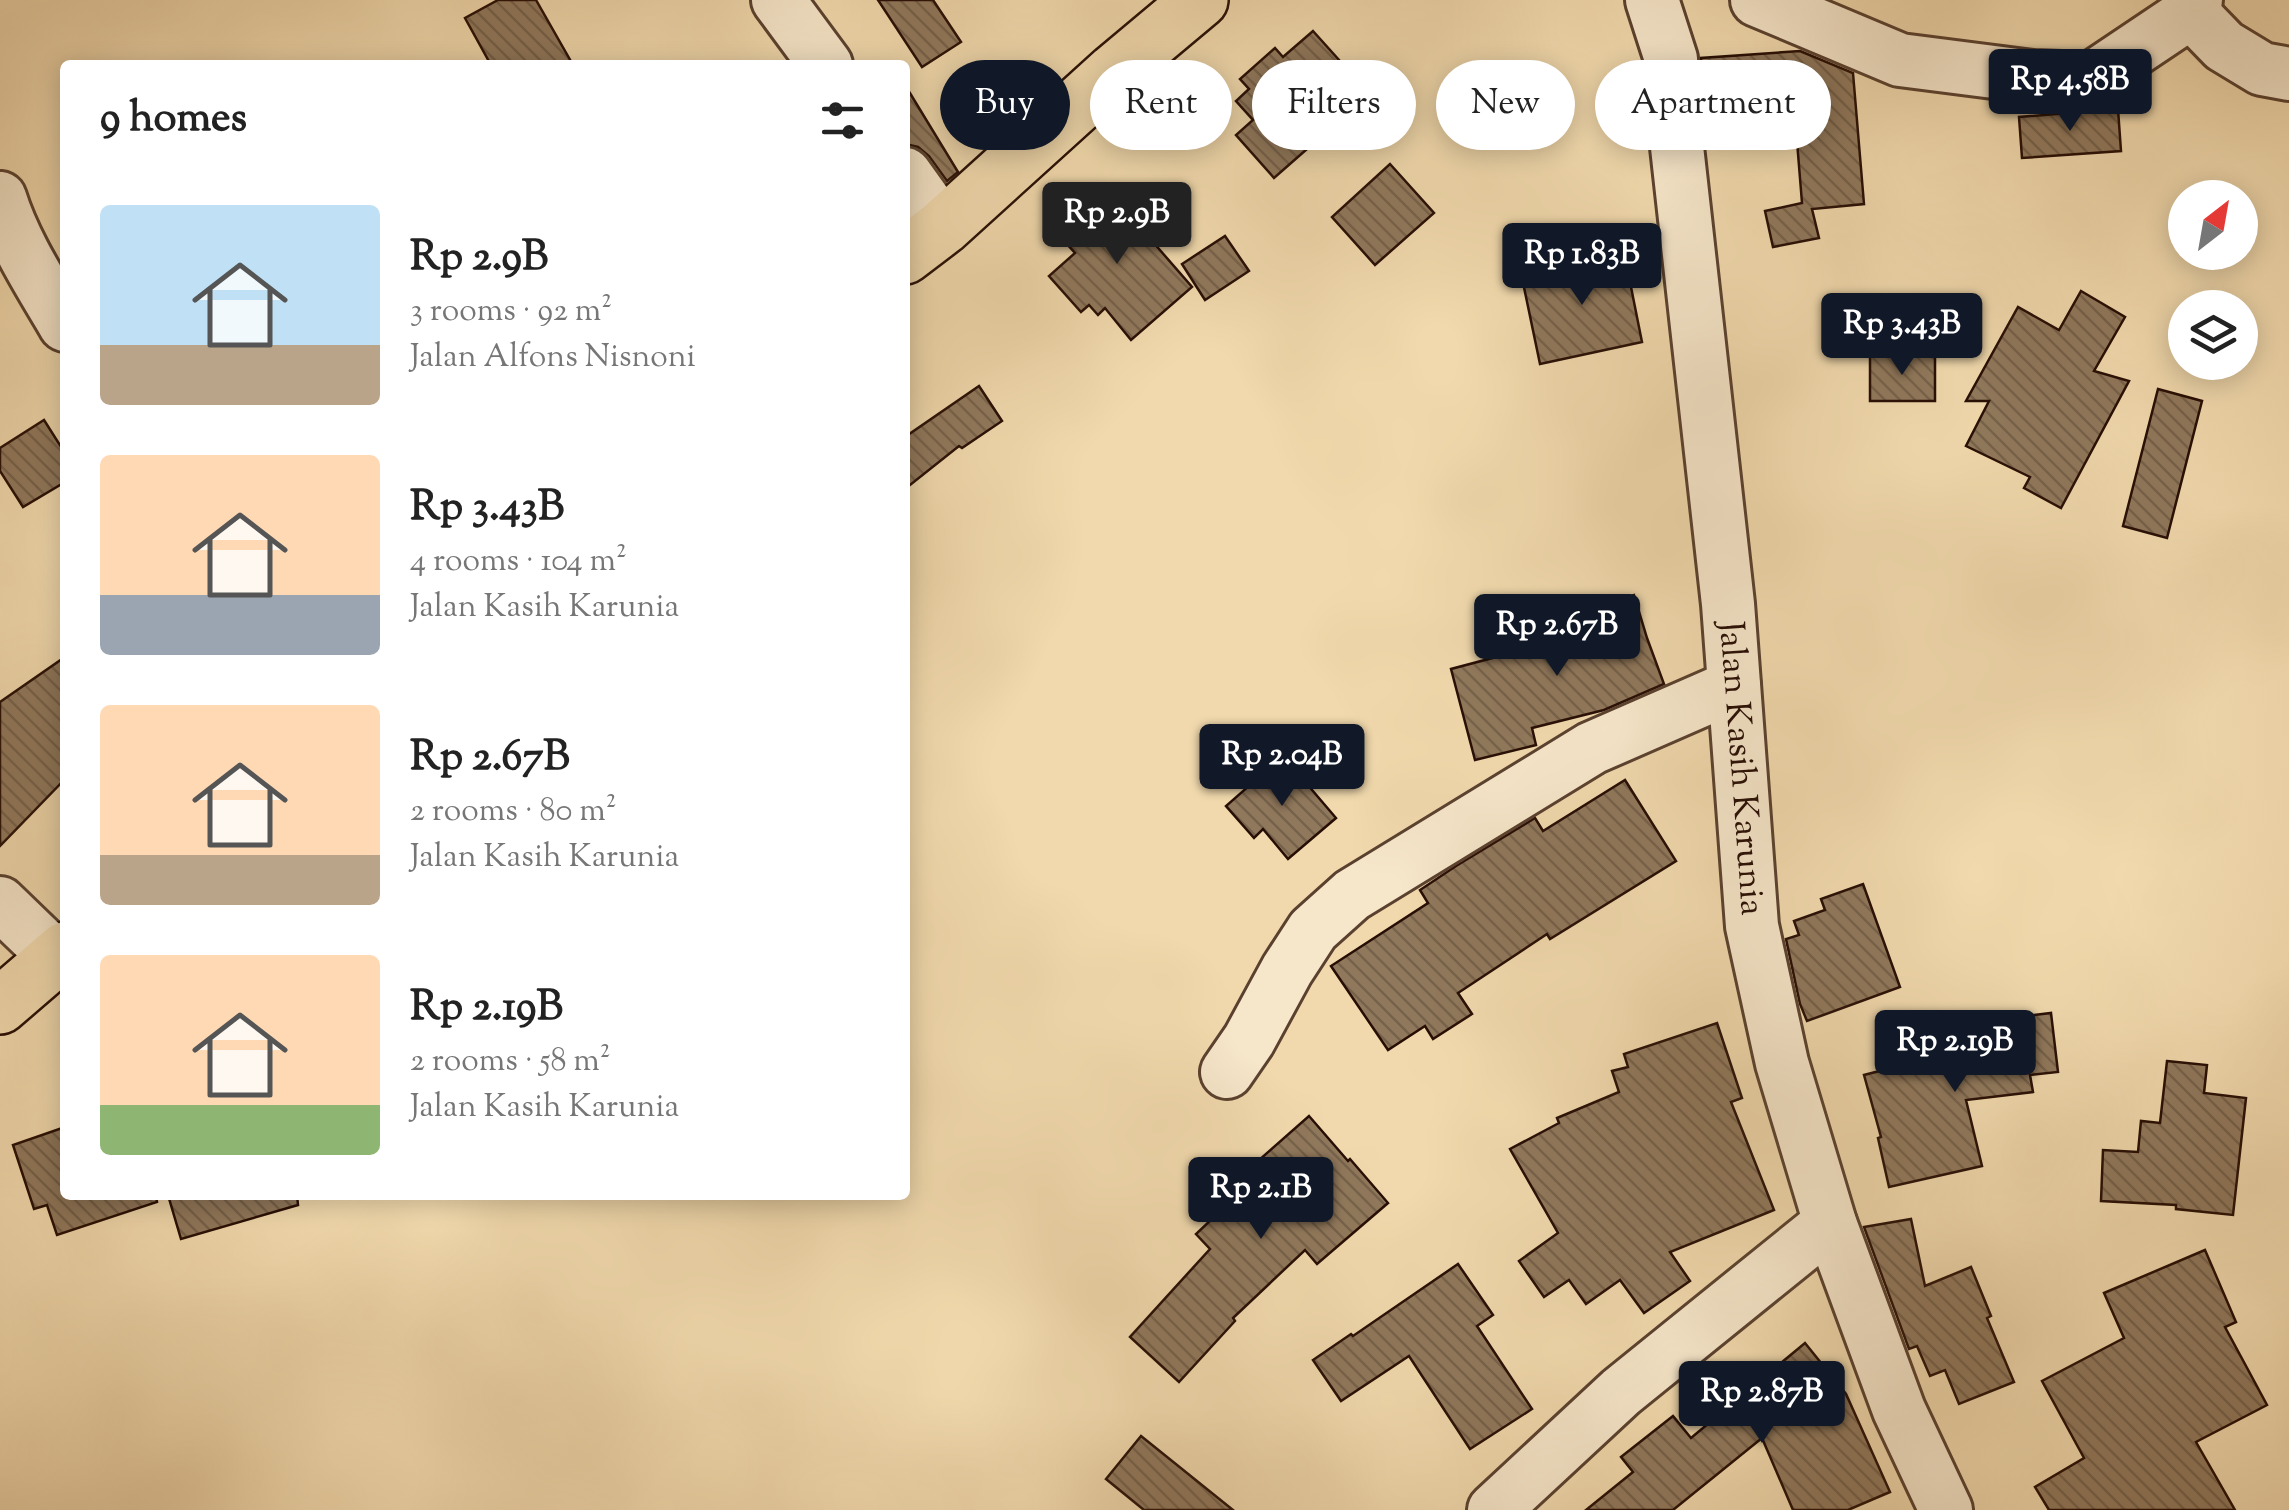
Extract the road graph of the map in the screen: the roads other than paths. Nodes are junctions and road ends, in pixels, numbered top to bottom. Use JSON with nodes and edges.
{"nodes":[{"id":1,"x":778,"y":0,"type":"edge"},
{"id":2,"x":1200,"y":0,"type":"edge"},
{"id":3,"x":1652,"y":0,"type":"edge"},
{"id":4,"x":1756,"y":0,"type":"edge"},
{"id":5,"x":2194,"y":6,"type":"edge"},
{"id":6,"x":822,"y":60,"type":"edge"},
{"id":7,"x":2289,"y":74,"type":"edge"},
{"id":8,"x":910,"y":192,"type":"edge"},
{"id":9,"x":0,"y":198,"type":"edge"},
{"id":10,"x":924,"y":241,"type":"edge"},
{"id":11,"x":60,"y":316,"type":"edge"},
{"id":12,"x":1734,"y":686,"type":"junction"},
{"id":13,"x":0,"y":903,"type":"edge"},
{"id":14,"x":60,"y":953,"type":"edge"},
{"id":15,"x":60,"y":955,"type":"edge"},
{"id":16,"x":0,"y":1006,"type":"edge"},
{"id":17,"x":1227,"y":1072,"type":"dead end"},
{"id":18,"x":1830,"y":1223,"type":"junction"},
{"id":19,"x":1494,"y":1510,"type":"edge"},
{"id":20,"x":1946,"y":1510,"type":"edge"}],
"edges":[{"from":1,"to":6,"type":"street"},
{"from":2,"to":10,"type":"main road"},
{"from":3,"to":12,"type":"street","name":"Jalan Kasih Karunia"},
{"from":4,"to":5,"type":"street"},
{"from":5,"to":7,"type":"street"},
{"from":8,"to":10,"type":"street"},
{"from":9,"to":11,"type":"street"},
{"from":12,"to":17,"type":"street"},
{"from":12,"to":18,"type":"street","name":"Jalan Kasih Karunia"},
{"from":13,"to":14,"type":"street"},
{"from":15,"to":16,"type":"main road"},
{"from":18,"to":19,"type":"street"},
{"from":18,"to":20,"type":"street","name":"Jalan Kasih Karunia"}]}
